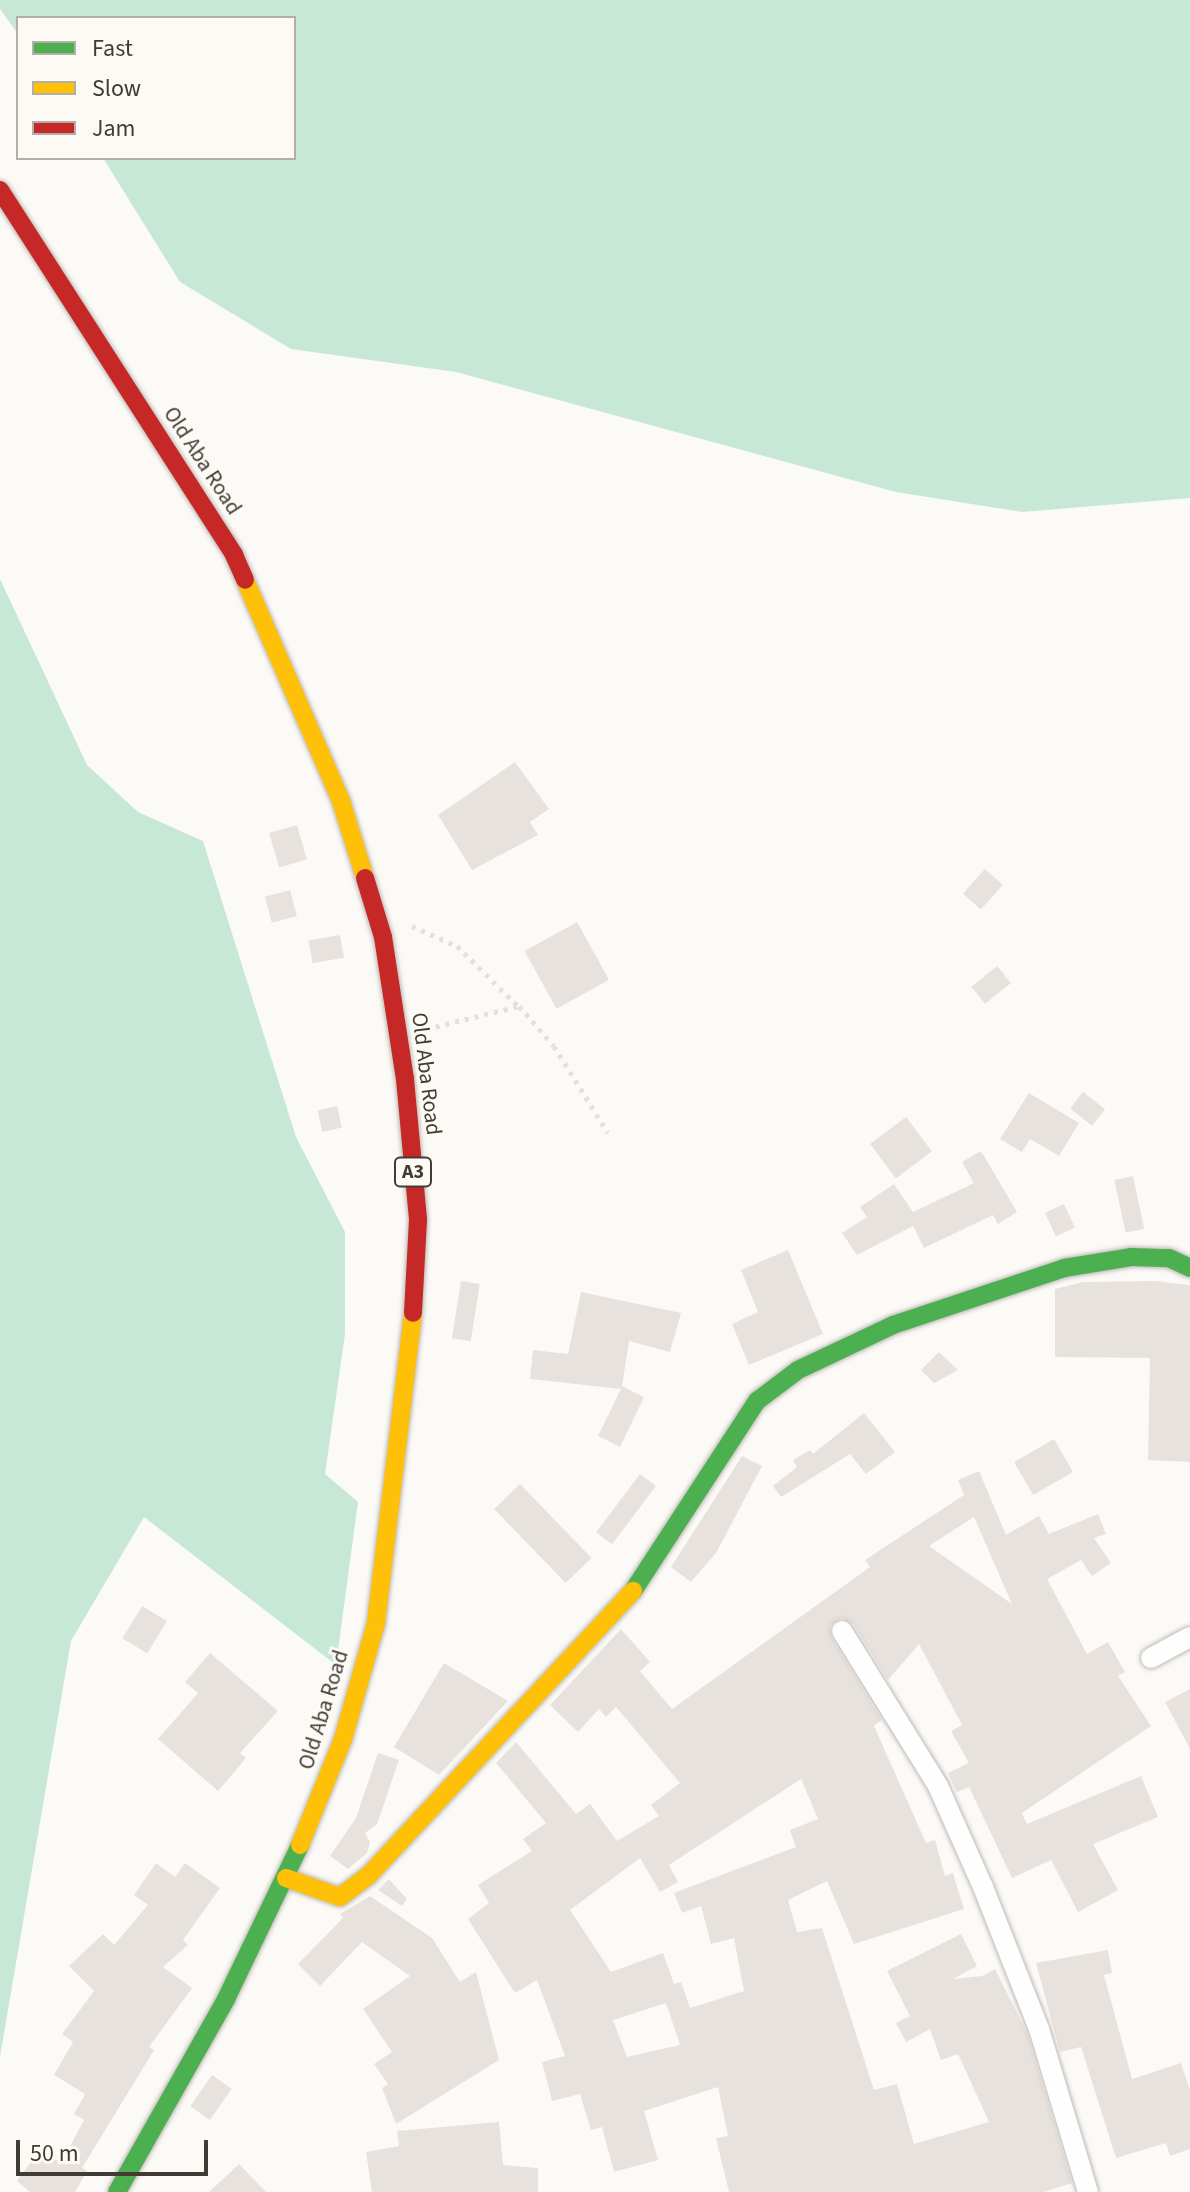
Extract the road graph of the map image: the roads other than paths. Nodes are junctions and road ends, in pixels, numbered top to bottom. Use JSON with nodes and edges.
{"nodes":[{"id":1,"x":0,"y":190,"type":"edge"},
{"id":2,"x":1190,"y":1268,"type":"edge"},
{"id":3,"x":842,"y":1631,"type":"dead end"},
{"id":4,"x":1190,"y":1637,"type":"edge"},
{"id":5,"x":1151,"y":1658,"type":"dead end"},
{"id":6,"x":286,"y":1878,"type":"junction"},
{"id":7,"x":117,"y":2192,"type":"edge"},
{"id":8,"x":1088,"y":2192,"type":"edge"}],
"edges":[{"from":1,"to":6,"type":"main road","name":"Old Aba Road","number":"A3"},
{"from":2,"to":6,"type":"main road"},
{"from":3,"to":8,"type":"street"},
{"from":4,"to":5,"type":"street"},
{"from":6,"to":7,"type":"main road","name":"Old Aba Road","number":"A3"}]}
